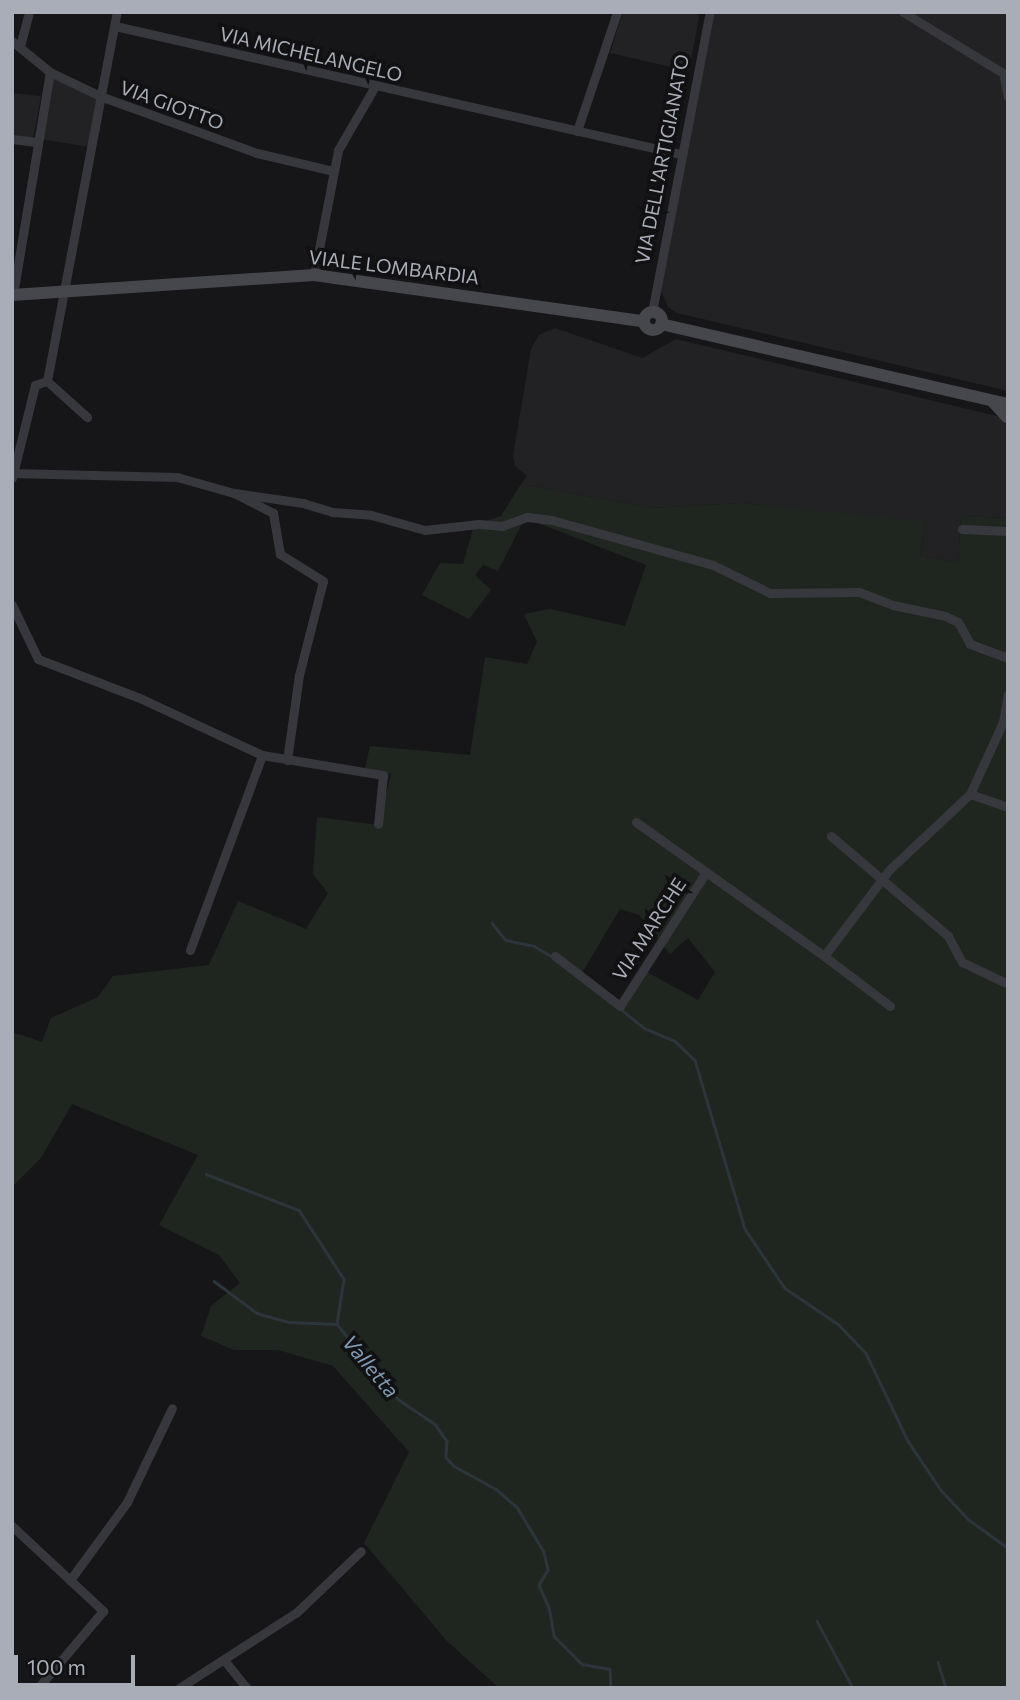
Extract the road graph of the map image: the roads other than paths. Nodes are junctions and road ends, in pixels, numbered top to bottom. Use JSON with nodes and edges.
{"nodes":[{"id":1,"x":29,"y":12,"type":"edge"},
{"id":2,"x":117,"y":12,"type":"edge"},
{"id":3,"x":617,"y":12,"type":"edge"},
{"id":4,"x":709,"y":12,"type":"edge"},
{"id":5,"x":903,"y":12,"type":"edge"},
{"id":6,"x":115,"y":26,"type":"junction"},
{"id":7,"x":16,"y":43,"type":"edge"},
{"id":8,"x":50,"y":72,"type":"junction"},
{"id":9,"x":1006,"y":76,"type":"edge"},
{"id":10,"x":374,"y":88,"type":"junction"},
{"id":11,"x":100,"y":96,"type":"junction"},
{"id":12,"x":1008,"y":97,"type":"edge"},
{"id":13,"x":577,"y":131,"type":"junction"},
{"id":14,"x":12,"y":139,"type":"edge"},
{"id":15,"x":38,"y":142,"type":"junction"},
{"id":16,"x":680,"y":155,"type":"junction"},
{"id":17,"x":334,"y":171,"type":"junction"},
{"id":18,"x":314,"y":275,"type":"junction"},
{"id":19,"x":66,"y":291,"type":"junction"},
{"id":20,"x":13,"y":295,"type":"edge"},
{"id":21,"x":648,"y":317,"type":"junction"},
{"id":22,"x":47,"y":382,"type":"junction"},
{"id":23,"x":989,"y":398,"type":"junction"},
{"id":24,"x":1008,"y":404,"type":"edge"},
{"id":25,"x":1008,"y":411,"type":"edge"},
{"id":26,"x":1008,"y":417,"type":"edge"},
{"id":27,"x":87,"y":418,"type":"dead end"},
{"id":28,"x":13,"y":475,"type":"edge"},
{"id":29,"x":234,"y":493,"type":"junction"},
{"id":30,"x":962,"y":529,"type":"dead end"},
{"id":31,"x":1008,"y":531,"type":"edge"},
{"id":32,"x":12,"y":605,"type":"edge"},
{"id":33,"x":1008,"y":658,"type":"edge"},
{"id":34,"x":1008,"y":694,"type":"edge"},
{"id":35,"x":262,"y":755,"type":"junction"},
{"id":36,"x":287,"y":760,"type":"junction"},
{"id":37,"x":970,"y":794,"type":"junction"},
{"id":38,"x":1008,"y":807,"type":"edge"},
{"id":39,"x":636,"y":822,"type":"dead end"},
{"id":40,"x":378,"y":824,"type":"dead end"},
{"id":41,"x":831,"y":836,"type":"dead end"},
{"id":42,"x":706,"y":872,"type":"junction"},
{"id":43,"x":883,"y":879,"type":"junction"},
{"id":44,"x":190,"y":950,"type":"dead end"},
{"id":45,"x":555,"y":956,"type":"dead end"},
{"id":46,"x":824,"y":956,"type":"junction"},
{"id":47,"x":1008,"y":984,"type":"edge"},
{"id":48,"x":890,"y":1006,"type":"dead end"},
{"id":49,"x":172,"y":1408,"type":"dead end"},
{"id":50,"x":12,"y":1525,"type":"edge"},
{"id":51,"x":361,"y":1551,"type":"dead end"},
{"id":52,"x":70,"y":1580,"type":"junction"},
{"id":53,"x":224,"y":1660,"type":"junction"},
{"id":54,"x":39,"y":1687,"type":"edge"},
{"id":55,"x":54,"y":1688,"type":"edge"},
{"id":56,"x":180,"y":1688,"type":"edge"},
{"id":57,"x":247,"y":1688,"type":"edge"}],
"edges":[{"from":1,"to":7,"type":"street"},
{"from":2,"to":6,"type":"street"},
{"from":3,"to":13,"type":"street"},
{"from":4,"to":16,"type":"street","name":"VIA DELL'ARTIGIANATO"},
{"from":5,"to":9,"type":"street"},
{"from":6,"to":10,"type":"street","name":"VIA MICHELANGELO"},
{"from":6,"to":11,"type":"street"},
{"from":7,"to":8,"type":"street","name":"VIA GIOTTO"},
{"from":8,"to":11,"type":"street","name":"VIA GIOTTO"},
{"from":8,"to":15,"type":"street"},
{"from":9,"to":12,"type":"street"},
{"from":10,"to":13,"type":"street","name":"VIA MICHELANGELO"},
{"from":10,"to":17,"type":"street"},
{"from":11,"to":17,"type":"street","name":"VIA GIOTTO"},
{"from":11,"to":19,"type":"street"},
{"from":13,"to":16,"type":"street","name":"VIA MICHELANGELO"},
{"from":14,"to":15,"type":"street"},
{"from":15,"to":20,"type":"street"},
{"from":16,"to":21,"type":"street","name":"VIA DELL'ARTIGIANATO"},
{"from":17,"to":18,"type":"street"},
{"from":18,"to":19,"type":"main road","name":"VIALE LOMBARDIA"},
{"from":18,"to":21,"type":"main road","name":"VIALE LOMBARDIA"},
{"from":19,"to":20,"type":"main road","name":"VIALE LOMBARDIA"},
{"from":19,"to":22,"type":"street"},
{"from":21,"to":23,"type":"main road","name":"VIALE LOMBARDIA"},
{"from":22,"to":27,"type":"street"},
{"from":22,"to":28,"type":"street"},
{"from":23,"to":24,"type":"main road"},
{"from":23,"to":26,"type":"main road"},
{"from":25,"to":26,"type":"main road"},
{"from":28,"to":29,"type":"street"},
{"from":29,"to":33,"type":"street"},
{"from":29,"to":36,"type":"street"},
{"from":30,"to":31,"type":"street"},
{"from":32,"to":35,"type":"street"},
{"from":34,"to":37,"type":"street"},
{"from":35,"to":36,"type":"street"},
{"from":35,"to":44,"type":"street"},
{"from":36,"to":40,"type":"street"},
{"from":37,"to":38,"type":"street"},
{"from":37,"to":43,"type":"street"},
{"from":39,"to":42,"type":"street","name":"VIA MARCHE"},
{"from":41,"to":43,"type":"street"},
{"from":42,"to":45,"type":"street","name":"VIA MARCHE"},
{"from":42,"to":46,"type":"street","name":"VIA MARCHE"},
{"from":43,"to":46,"type":"street"},
{"from":43,"to":47,"type":"street"},
{"from":46,"to":48,"type":"street","name":"VIA MARCHE"},
{"from":49,"to":52,"type":"street"},
{"from":50,"to":52,"type":"street"},
{"from":51,"to":53,"type":"street"},
{"from":52,"to":54,"type":"street"},
{"from":53,"to":56,"type":"street"},
{"from":53,"to":57,"type":"street"},
{"from":54,"to":55,"type":"street"}]}
